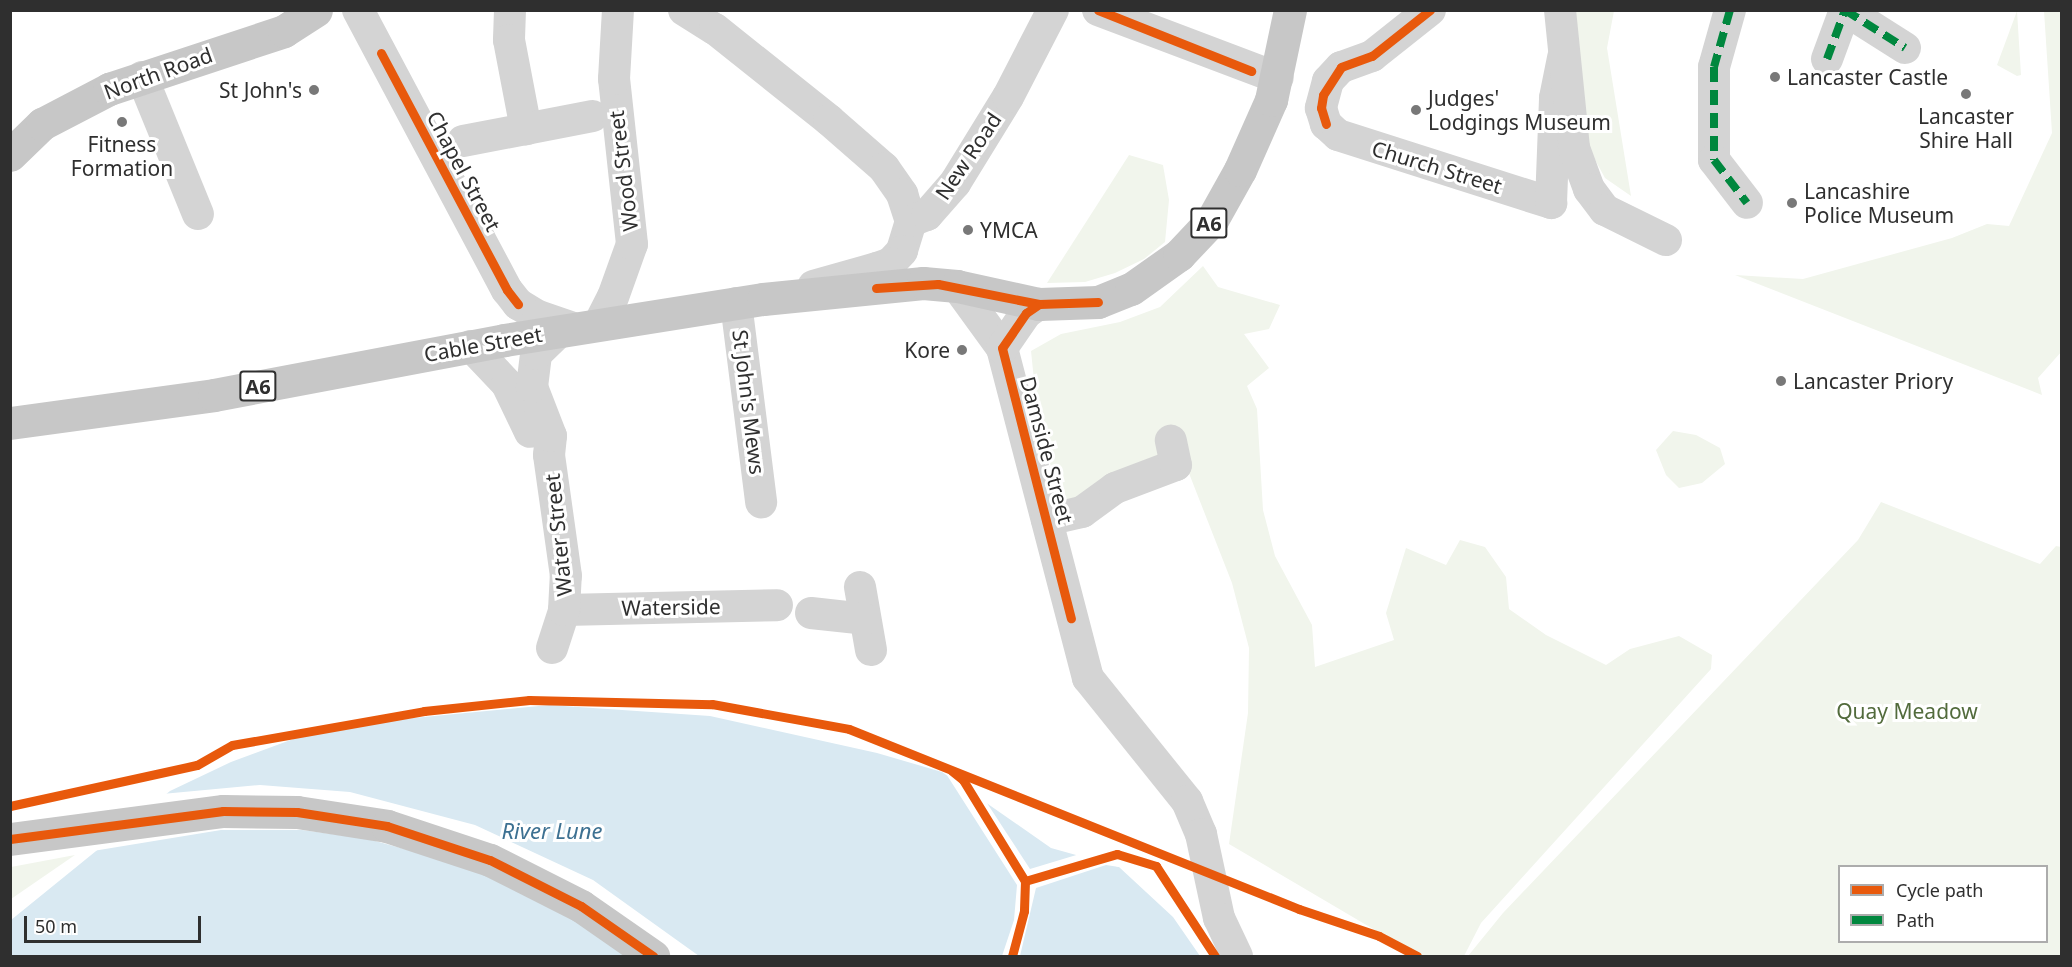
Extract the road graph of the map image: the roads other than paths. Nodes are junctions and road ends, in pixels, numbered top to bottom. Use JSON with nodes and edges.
{"nodes":[{"id":1,"x":316,"y":10,"type":"edge"},
{"id":2,"x":358,"y":10,"type":"edge"},
{"id":3,"x":510,"y":10,"type":"edge"},
{"id":4,"x":618,"y":10,"type":"edge"},
{"id":5,"x":684,"y":10,"type":"edge"},
{"id":6,"x":1053,"y":10,"type":"edge"},
{"id":7,"x":1098,"y":10,"type":"edge"},
{"id":8,"x":1290,"y":10,"type":"edge"},
{"id":9,"x":1430,"y":10,"type":"edge"},
{"id":10,"x":1560,"y":10,"type":"edge"},
{"id":11,"x":1730,"y":10,"type":"edge"},
{"id":12,"x":1845,"y":10,"type":"edge"},
{"id":13,"x":1905,"y":48,"type":"dead end"},
{"id":14,"x":1563,"y":58,"type":"junction"},
{"id":15,"x":1827,"y":60,"type":"dead end"},
{"id":16,"x":142,"y":77,"type":"junction"},
{"id":17,"x":1278,"y":78,"type":"junction"},
{"id":18,"x":592,"y":116,"type":"dead end"},
{"id":19,"x":526,"y":129,"type":"junction"},
{"id":20,"x":463,"y":141,"type":"dead end"},
{"id":21,"x":10,"y":154,"type":"edge"},
{"id":22,"x":1747,"y":203,"type":"dead end"},
{"id":23,"x":198,"y":214,"type":"dead end"},
{"id":24,"x":911,"y":221,"type":"junction"},
{"id":25,"x":1666,"y":240,"type":"dead end"},
{"id":26,"x":957,"y":286,"type":"junction"},
{"id":27,"x":794,"y":296,"type":"junction"},
{"id":28,"x":736,"y":303,"type":"junction"},
{"id":29,"x":1039,"y":304,"type":"junction"},
{"id":30,"x":578,"y":328,"type":"junction"},
{"id":31,"x":471,"y":346,"type":"junction"},
{"id":32,"x":1002,"y":348,"type":"junction"},
{"id":33,"x":10,"y":423,"type":"edge"},
{"id":34,"x":1171,"y":441,"type":"dead end"},
{"id":35,"x":549,"y":456,"type":"junction"},
{"id":36,"x":761,"y":502,"type":"dead end"},
{"id":37,"x":1047,"y":520,"type":"junction"},
{"id":38,"x":860,"y":587,"type":"dead end"},
{"id":39,"x":777,"y":605,"type":"dead end"},
{"id":40,"x":564,"y":610,"type":"junction"},
{"id":41,"x":811,"y":613,"type":"dead end"},
{"id":42,"x":865,"y":619,"type":"junction"},
{"id":43,"x":552,"y":648,"type":"dead end"},
{"id":44,"x":871,"y":650,"type":"dead end"},
{"id":45,"x":10,"y":839,"type":"edge"},
{"id":46,"x":653,"y":957,"type":"edge"},
{"id":47,"x":1237,"y":957,"type":"edge"}],
"edges":[{"from":1,"to":16,"type":"main road","name":"North Road"},
{"from":2,"to":30,"type":"street","name":"Chapel Street"},
{"from":3,"to":19,"type":"street"},
{"from":4,"to":30,"type":"street","name":"Wood Street"},
{"from":5,"to":24,"type":"street"},
{"from":6,"to":24,"type":"street","name":"New Road"},
{"from":7,"to":17,"type":"street"},
{"from":8,"to":17,"type":"main road","number":"A6"},
{"from":9,"to":14,"type":"street","name":"Church Street"},
{"from":10,"to":14,"type":"street"},
{"from":11,"to":22,"type":"street"},
{"from":12,"to":13,"type":"street"},
{"from":12,"to":15,"type":"street"},
{"from":14,"to":25,"type":"street"},
{"from":16,"to":21,"type":"main road","name":"North Road"},
{"from":16,"to":23,"type":"street"},
{"from":17,"to":29,"type":"main road","number":"A6"},
{"from":18,"to":19,"type":"street"},
{"from":19,"to":20,"type":"street"},
{"from":24,"to":27,"type":"street"},
{"from":26,"to":27,"type":"main road","name":"Cable Street","number":"A6"},
{"from":26,"to":29,"type":"main road","number":"A6"},
{"from":26,"to":32,"type":"street","name":"Damside Street"},
{"from":27,"to":28,"type":"main road","name":"Cable Street","number":"A6"},
{"from":28,"to":30,"type":"main road","name":"Cable Street","number":"A6"},
{"from":28,"to":36,"type":"street","name":"St John's Mews"},
{"from":29,"to":32,"type":"street"},
{"from":30,"to":31,"type":"main road","name":"Cable Street","number":"A6"},
{"from":30,"to":35,"type":"street","name":"Water Street"},
{"from":31,"to":33,"type":"main road","name":"Cable Street","number":"A6"},
{"from":31,"to":35,"type":"street","name":"Water Street"},
{"from":32,"to":37,"type":"street","name":"Damside Street"},
{"from":34,"to":37,"type":"street"},
{"from":35,"to":40,"type":"street","name":"Water Street"},
{"from":37,"to":47,"type":"street","name":"Damside Street"},
{"from":38,"to":42,"type":"street"},
{"from":39,"to":40,"type":"street","name":"Waterside"},
{"from":40,"to":43,"type":"street","name":"Water Street"},
{"from":41,"to":42,"type":"street"},
{"from":42,"to":44,"type":"street"},
{"from":45,"to":46,"type":"main road"}]}
